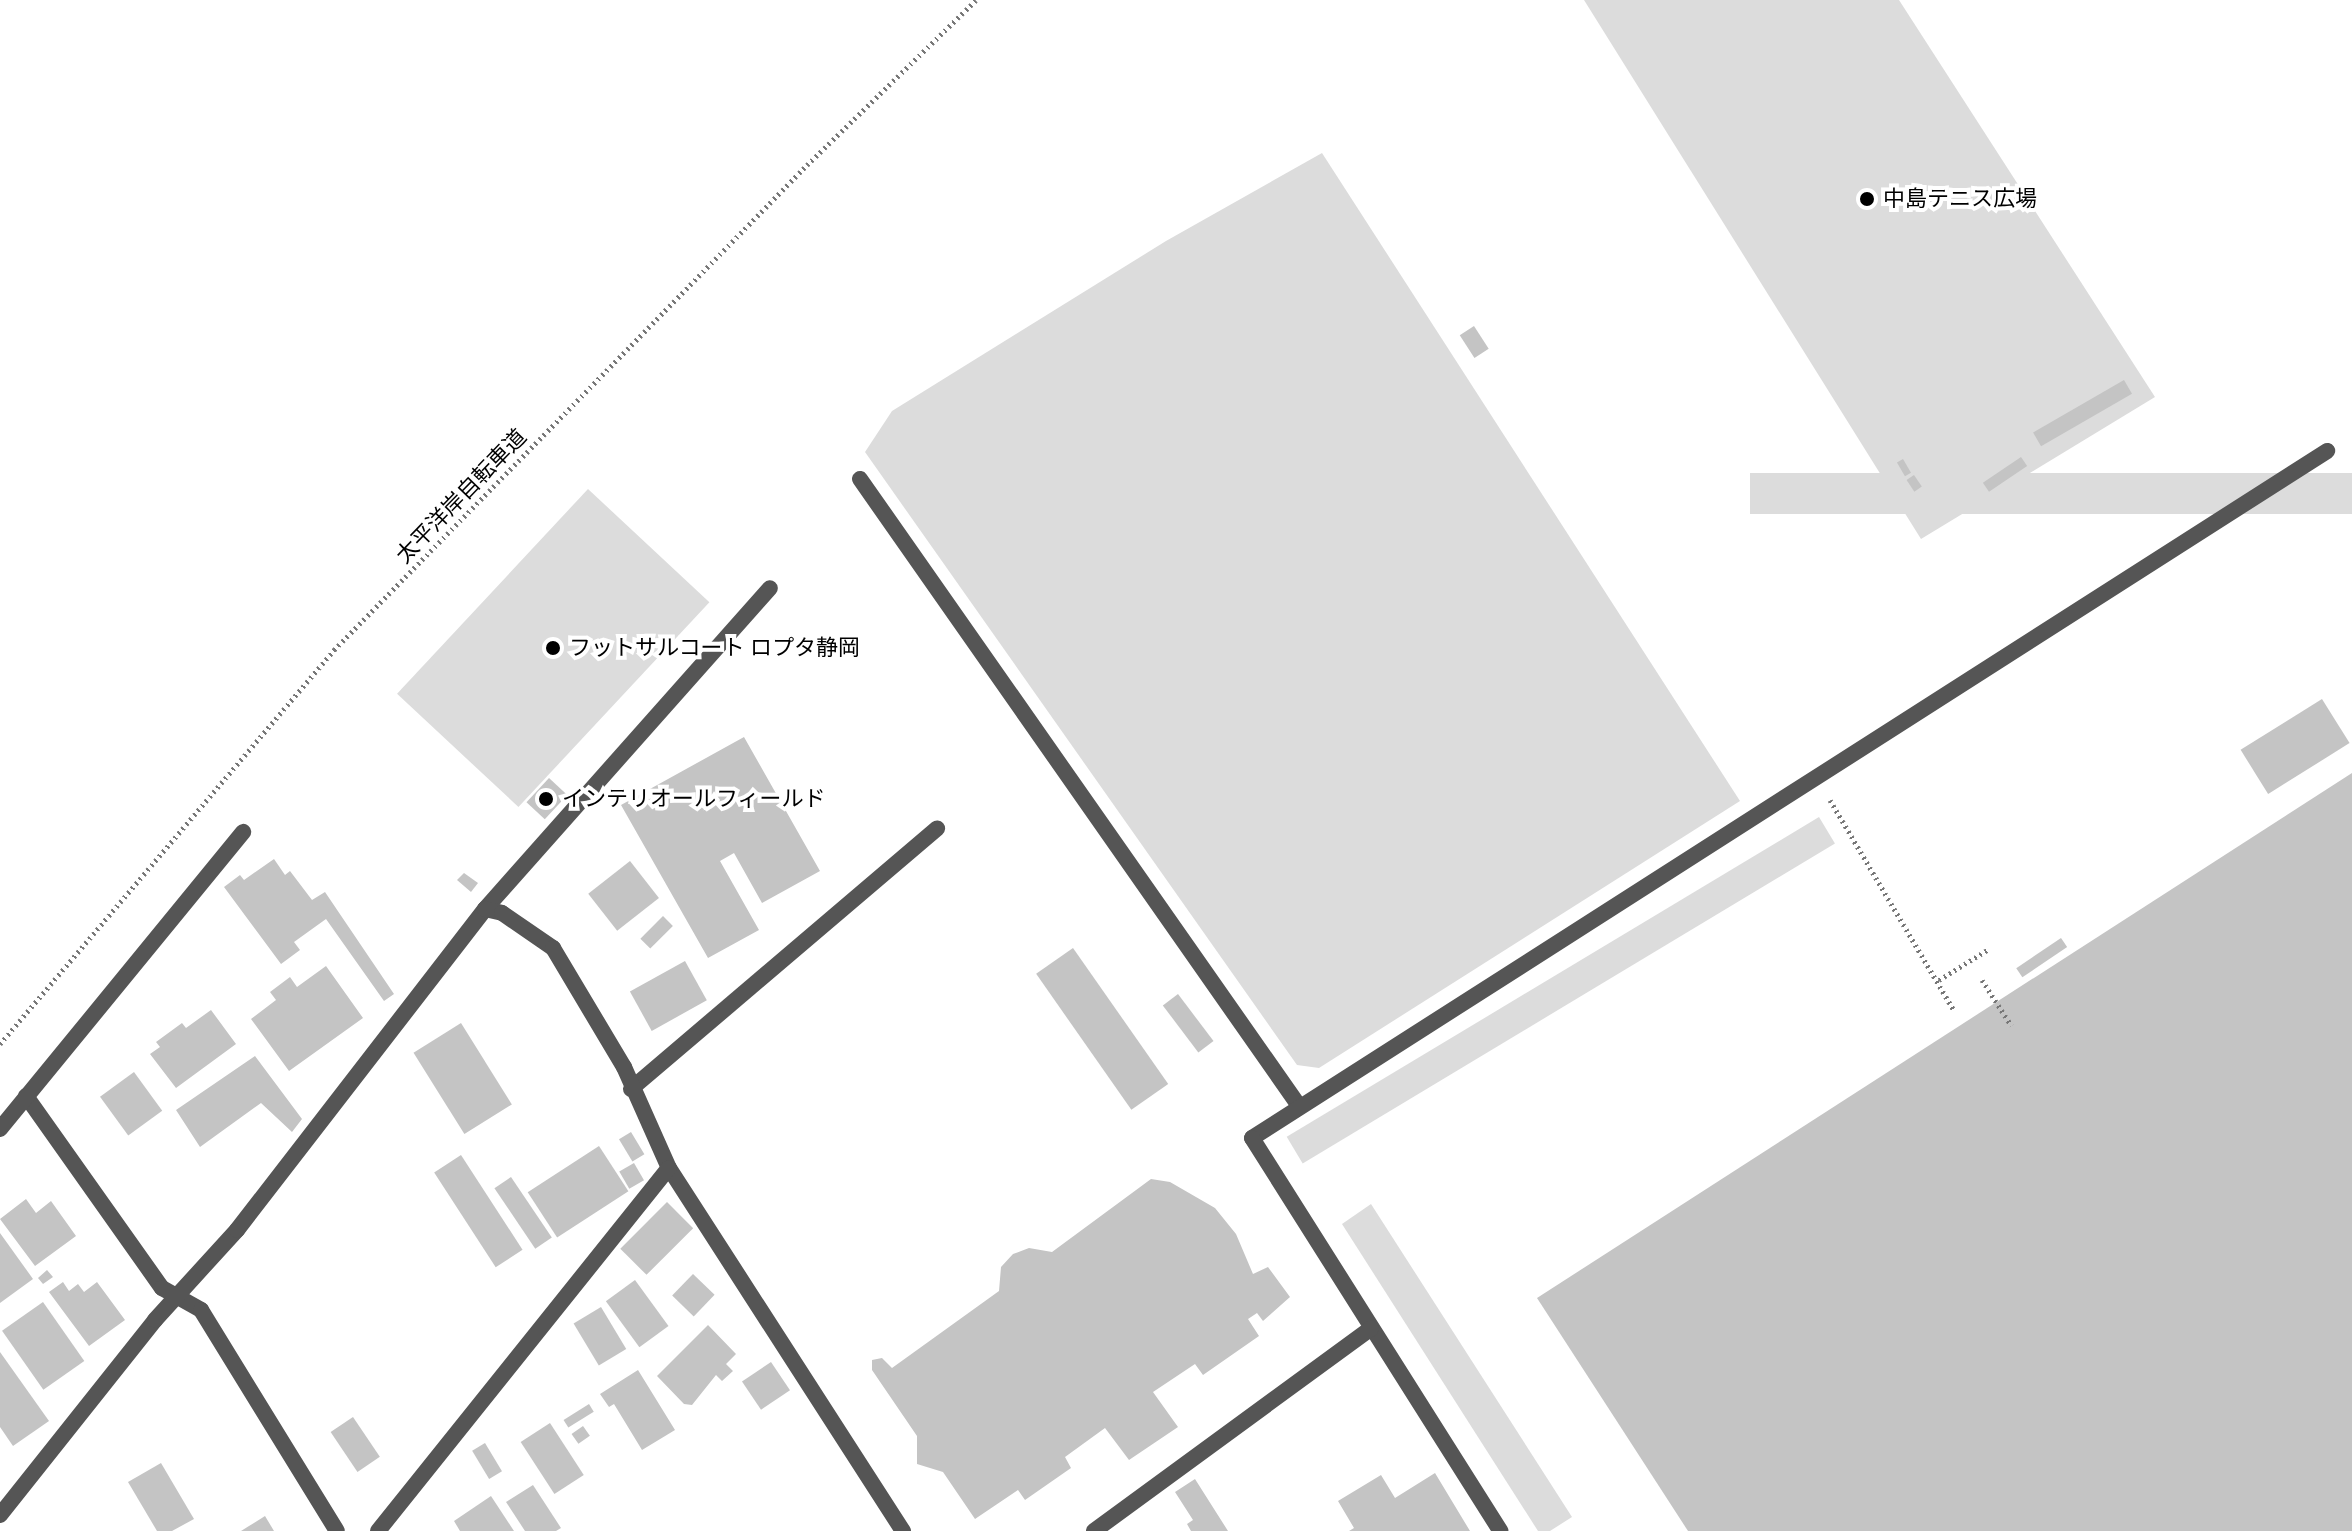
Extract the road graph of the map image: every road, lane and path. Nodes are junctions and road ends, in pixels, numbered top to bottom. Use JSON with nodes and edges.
{"nodes":[{"id":1,"x":976,"y":0,"type":"edge"},
{"id":2,"x":2327,"y":451,"type":"dead end"},
{"id":3,"x":860,"y":479,"type":"dead end"},
{"id":4,"x":770,"y":588,"type":"dead end"},
{"id":5,"x":1815,"y":776,"type":"junction"},
{"id":6,"x":937,"y":829,"type":"dead end"},
{"id":7,"x":243,"y":832,"type":"dead end"},
{"id":8,"x":485,"y":909,"type":"junction"},
{"id":9,"x":1987,"y":950,"type":"dead end"},
{"id":10,"x":1939,"y":980,"type":"junction"},
{"id":11,"x":1982,"y":980,"type":"dead end"},
{"id":12,"x":1953,"y":1009,"type":"dead end"},
{"id":13,"x":2011,"y":1025,"type":"dead end"},
{"id":14,"x":0,"y":1044,"type":"edge"},
{"id":15,"x":631,"y":1089,"type":"junction"},
{"id":16,"x":26,"y":1096,"type":"junction"},
{"id":17,"x":1299,"y":1106,"type":"junction"},
{"id":18,"x":0,"y":1129,"type":"edge"},
{"id":19,"x":669,"y":1168,"type":"junction"},
{"id":20,"x":178,"y":1296,"type":"junction"},
{"id":21,"x":1371,"y":1328,"type":"junction"},
{"id":22,"x":0,"y":1515,"type":"edge"},
{"id":23,"x":337,"y":1531,"type":"edge"},
{"id":24,"x":378,"y":1531,"type":"edge"},
{"id":25,"x":903,"y":1531,"type":"edge"},
{"id":26,"x":1094,"y":1531,"type":"edge"},
{"id":27,"x":1500,"y":1531,"type":"edge"}],
"edges":[{"from":1,"to":14,"type":"path","name":"太平洋岸自転車道"},
{"from":2,"to":5,"type":"street"},
{"from":3,"to":17,"type":"street"},
{"from":4,"to":8,"type":"street"},
{"from":5,"to":10,"type":"path"},
{"from":5,"to":17,"type":"street"},
{"from":6,"to":15,"type":"street"},
{"from":7,"to":16,"type":"street"},
{"from":8,"to":15,"type":"street"},
{"from":8,"to":20,"type":"street"},
{"from":9,"to":10,"type":"path"},
{"from":10,"to":12,"type":"path"},
{"from":11,"to":13,"type":"path"},
{"from":15,"to":19,"type":"street"},
{"from":16,"to":18,"type":"street"},
{"from":16,"to":20,"type":"street"},
{"from":17,"to":21,"type":"street"},
{"from":19,"to":24,"type":"street"},
{"from":19,"to":25,"type":"street"},
{"from":20,"to":22,"type":"street"},
{"from":20,"to":23,"type":"street"},
{"from":21,"to":26,"type":"street"},
{"from":21,"to":27,"type":"street"}]}
